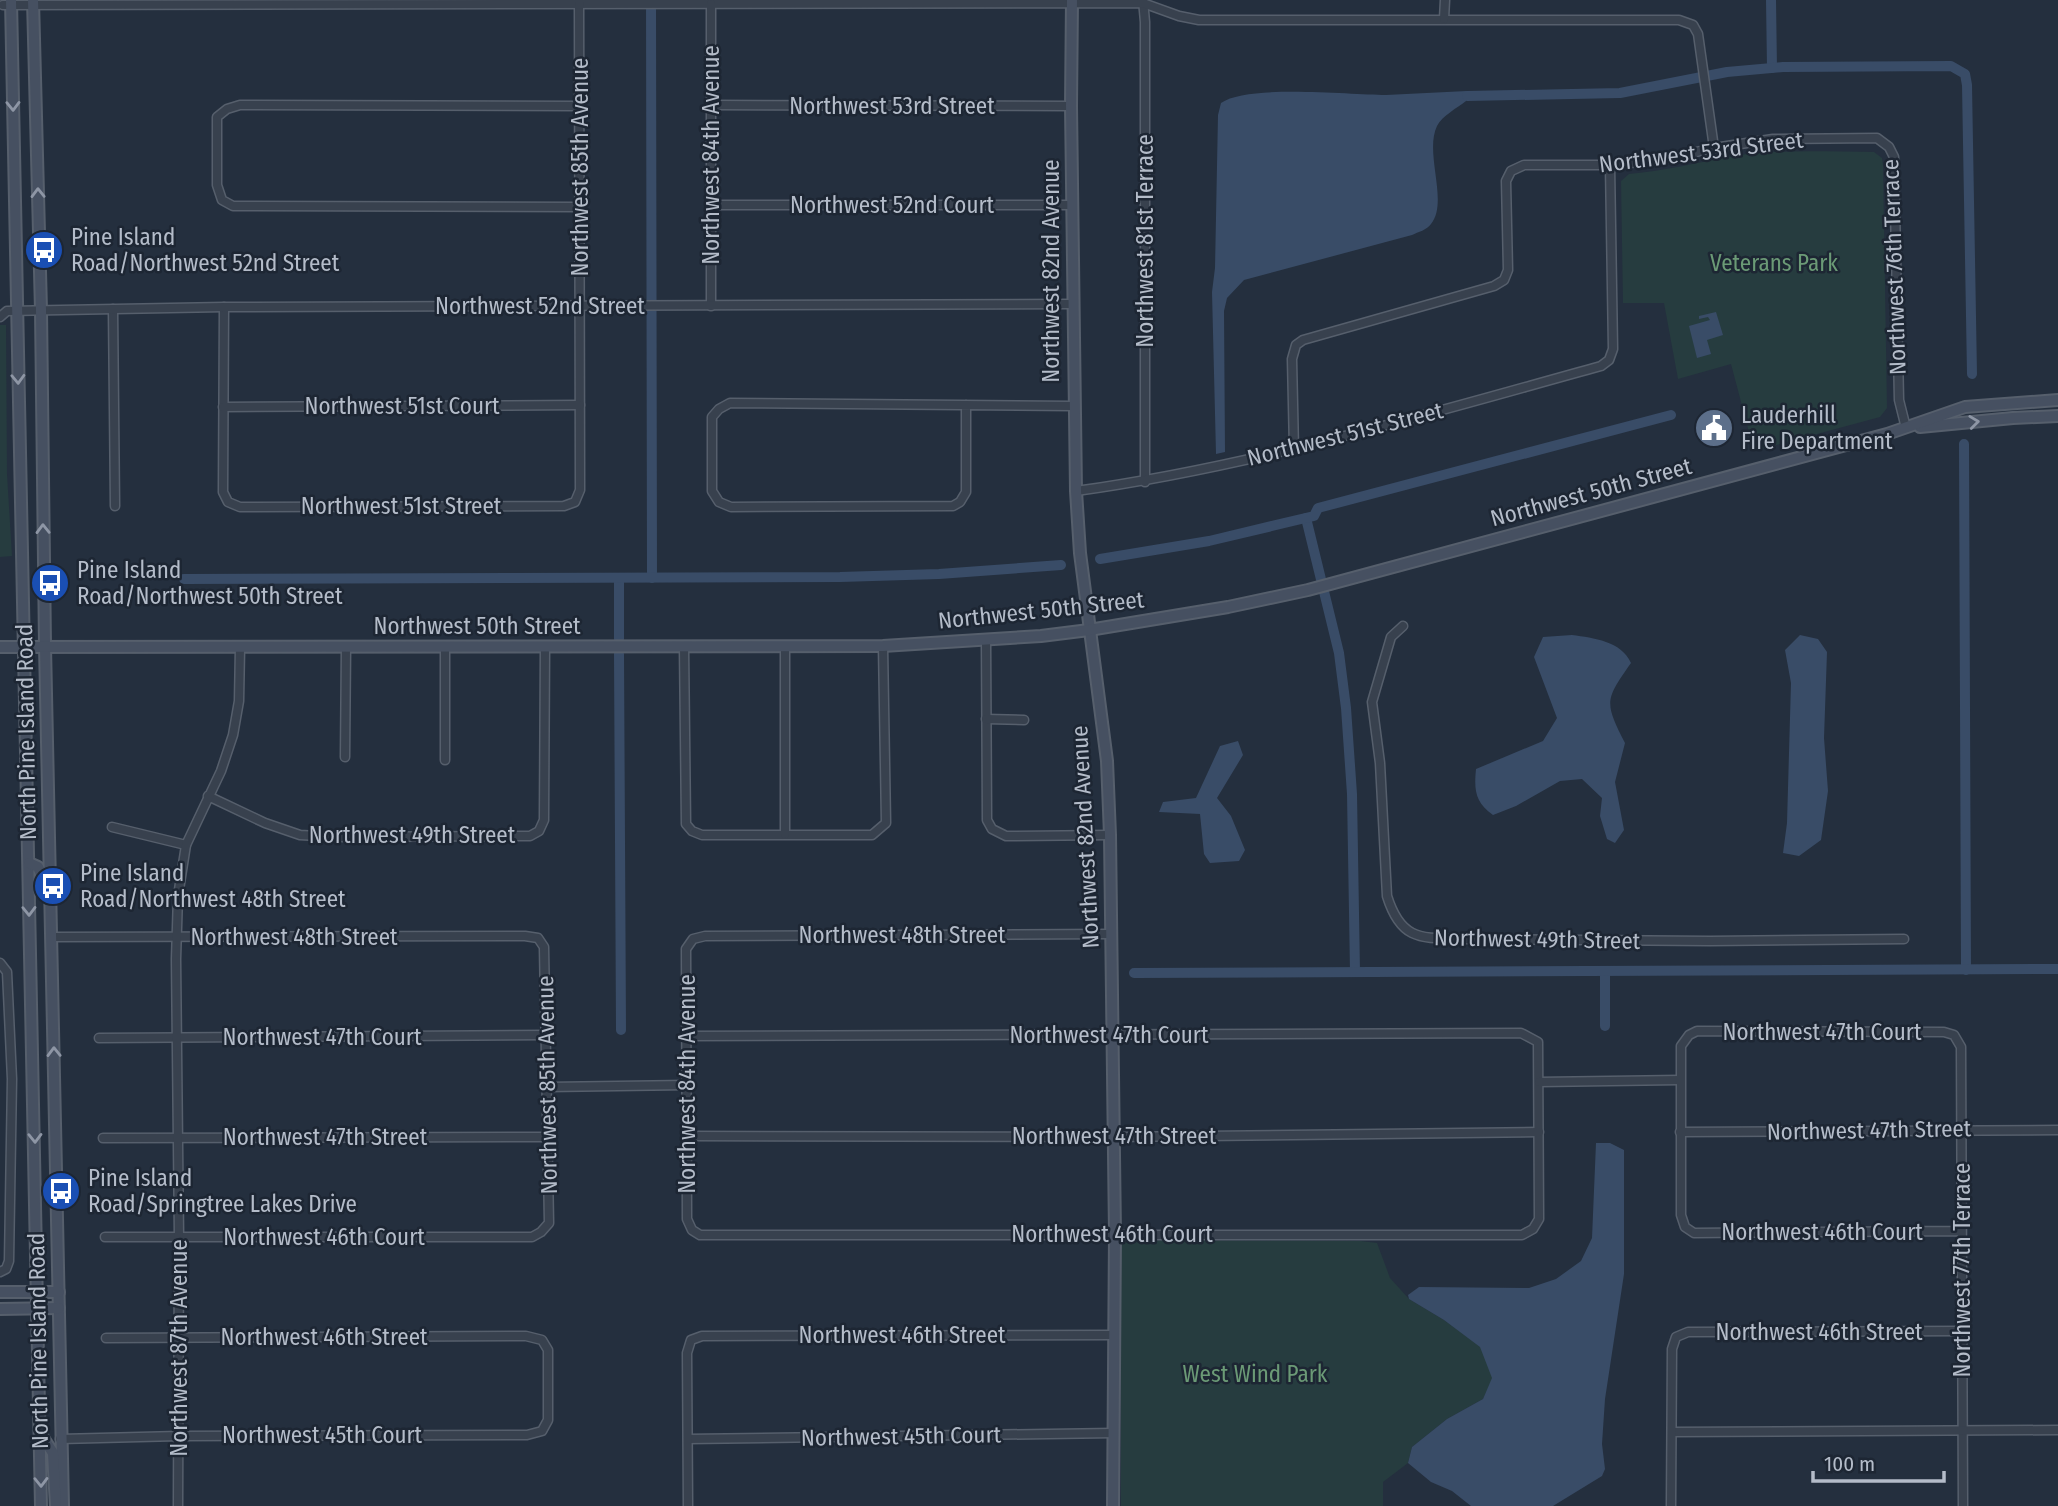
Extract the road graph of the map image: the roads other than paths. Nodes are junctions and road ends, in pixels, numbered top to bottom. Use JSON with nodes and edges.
{"nodes":[{"id":1,"x":1445,"y":0,"type":"edge"},
{"id":2,"x":1072,"y":1,"type":"edge"},
{"id":3,"x":33,"y":2,"type":"edge"},
{"id":4,"x":214,"y":2,"type":"edge"},
{"id":5,"x":579,"y":2,"type":"edge"},
{"id":6,"x":1143,"y":2,"type":"edge"},
{"id":7,"x":5,"y":4,"type":"edge"},
{"id":8,"x":711,"y":4,"type":"junction"},
{"id":9,"x":1444,"y":19,"type":"junction"},
{"id":10,"x":579,"y":106,"type":"junction"},
{"id":11,"x":713,"y":106,"type":"junction"},
{"id":12,"x":1071,"y":106,"type":"junction"},
{"id":13,"x":1889,"y":146,"type":"joint"},
{"id":14,"x":1714,"y":148,"type":"junction"},
{"id":15,"x":1610,"y":165,"type":"junction"},
{"id":16,"x":712,"y":205,"type":"junction"},
{"id":17,"x":1072,"y":205,"type":"junction"},
{"id":18,"x":579,"y":207,"type":"junction"},
{"id":19,"x":1072,"y":304,"type":"junction"},
{"id":20,"x":580,"y":306,"type":"junction"},
{"id":21,"x":711,"y":306,"type":"junction"},
{"id":22,"x":223,"y":307,"type":"junction"},
{"id":23,"x":113,"y":309,"type":"junction"},
{"id":24,"x":41,"y":310,"type":"junction"},
{"id":25,"x":6,"y":311,"type":"edge"},
{"id":26,"x":2058,"y":400,"type":"edge"},
{"id":27,"x":580,"y":405,"type":"junction"},
{"id":28,"x":966,"y":405,"type":"junction"},
{"id":29,"x":1073,"y":406,"type":"junction"},
{"id":30,"x":223,"y":407,"type":"junction"},
{"id":31,"x":2058,"y":416,"type":"edge"},
{"id":32,"x":1906,"y":428,"type":"junction"},
{"id":33,"x":1294,"y":450,"type":"junction"},
{"id":34,"x":1144,"y":482,"type":"junction"},
{"id":35,"x":1076,"y":491,"type":"junction"},
{"id":36,"x":575,"y":502,"type":"joint"},
{"id":37,"x":116,"y":506,"type":"dead end"},
{"id":38,"x":1403,"y":626,"type":"dead end"},
{"id":39,"x":1089,"y":630,"type":"junction"},
{"id":40,"x":986,"y":640,"type":"junction"},
{"id":41,"x":25,"y":646,"type":"junction"},
{"id":42,"x":45,"y":646,"type":"junction"},
{"id":43,"x":684,"y":646,"type":"junction"},
{"id":44,"x":785,"y":646,"type":"junction"},
{"id":45,"x":883,"y":646,"type":"junction"},
{"id":46,"x":0,"y":647,"type":"edge"},
{"id":47,"x":445,"y":647,"type":"junction"},
{"id":48,"x":240,"y":648,"type":"junction"},
{"id":49,"x":346,"y":648,"type":"junction"},
{"id":50,"x":545,"y":648,"type":"junction"},
{"id":51,"x":986,"y":719,"type":"junction"},
{"id":52,"x":1024,"y":720,"type":"dead end"},
{"id":53,"x":345,"y":757,"type":"dead end"},
{"id":54,"x":445,"y":760,"type":"dead end"},
{"id":55,"x":208,"y":796,"type":"junction"},
{"id":56,"x":112,"y":827,"type":"dead end"},
{"id":57,"x":785,"y":834,"type":"junction"},
{"id":58,"x":1110,"y":835,"type":"junction"},
{"id":59,"x":186,"y":845,"type":"junction"},
{"id":60,"x":29,"y":863,"type":"junction"},
{"id":61,"x":50,"y":895,"type":"junction"},
{"id":62,"x":1112,"y":934,"type":"junction"},
{"id":63,"x":51,"y":937,"type":"junction"},
{"id":64,"x":177,"y":938,"type":"junction"},
{"id":65,"x":538,"y":938,"type":"joint"},
{"id":66,"x":693,"y":939,"type":"joint"},
{"id":67,"x":1904,"y":939,"type":"dead end"},
{"id":68,"x":0,"y":963,"type":"edge"},
{"id":69,"x":546,"y":1035,"type":"junction"},
{"id":70,"x":1955,"y":1035,"type":"joint"},
{"id":71,"x":687,"y":1036,"type":"junction"},
{"id":72,"x":1113,"y":1036,"type":"junction"},
{"id":73,"x":99,"y":1038,"type":"dead end"},
{"id":74,"x":178,"y":1038,"type":"junction"},
{"id":75,"x":1680,"y":1080,"type":"junction"},
{"id":76,"x":1539,"y":1082,"type":"junction"},
{"id":77,"x":687,"y":1085,"type":"junction"},
{"id":78,"x":548,"y":1087,"type":"junction"},
{"id":79,"x":1961,"y":1129,"type":"junction"},
{"id":80,"x":2058,"y":1130,"type":"edge"},
{"id":81,"x":1539,"y":1132,"type":"junction"},
{"id":82,"x":1680,"y":1132,"type":"junction"},
{"id":83,"x":548,"y":1136,"type":"junction"},
{"id":84,"x":688,"y":1136,"type":"junction"},
{"id":85,"x":1114,"y":1136,"type":"junction"},
{"id":86,"x":179,"y":1137,"type":"junction"},
{"id":87,"x":103,"y":1138,"type":"dead end"},
{"id":88,"x":4,"y":1184,"type":"edge"},
{"id":89,"x":692,"y":1230,"type":"joint"},
{"id":90,"x":1961,"y":1231,"type":"junction"},
{"id":91,"x":541,"y":1232,"type":"joint"},
{"id":92,"x":1115,"y":1234,"type":"junction"},
{"id":93,"x":106,"y":1237,"type":"dead end"},
{"id":94,"x":179,"y":1237,"type":"junction"},
{"id":95,"x":0,"y":1272,"type":"edge"},
{"id":96,"x":38,"y":1291,"type":"junction"},
{"id":97,"x":0,"y":1292,"type":"edge"},
{"id":98,"x":59,"y":1292,"type":"junction"},
{"id":99,"x":59,"y":1308,"type":"junction"},
{"id":100,"x":0,"y":1309,"type":"edge"},
{"id":101,"x":39,"y":1309,"type":"junction"},
{"id":102,"x":1962,"y":1331,"type":"junction"},
{"id":103,"x":1114,"y":1335,"type":"junction"},
{"id":104,"x":106,"y":1338,"type":"dead end"},
{"id":105,"x":179,"y":1338,"type":"junction"},
{"id":106,"x":2058,"y":1430,"type":"edge"},
{"id":107,"x":542,"y":1431,"type":"joint"},
{"id":108,"x":1962,"y":1431,"type":"junction"},
{"id":109,"x":1672,"y":1432,"type":"junction"},
{"id":110,"x":40,"y":1433,"type":"junction"},
{"id":111,"x":1114,"y":1433,"type":"junction"},
{"id":112,"x":179,"y":1436,"type":"junction"},
{"id":113,"x":60,"y":1438,"type":"junction"},
{"id":114,"x":688,"y":1439,"type":"junction"},
{"id":115,"x":41,"y":1506,"type":"edge"},
{"id":116,"x":56,"y":1506,"type":"edge"},
{"id":117,"x":63,"y":1506,"type":"edge"},
{"id":118,"x":178,"y":1506,"type":"edge"},
{"id":119,"x":688,"y":1506,"type":"edge"},
{"id":120,"x":1113,"y":1506,"type":"edge"},
{"id":121,"x":1671,"y":1506,"type":"edge"},
{"id":122,"x":1963,"y":1506,"type":"edge"}],
"edges":[{"from":1,"to":9,"type":"street"},
{"from":2,"to":6,"type":"street"},
{"from":2,"to":8,"type":"street"},
{"from":2,"to":12,"type":"street","name":"Northwest 82nd Avenue"},
{"from":3,"to":4,"type":"street"},
{"from":3,"to":7,"type":"street"},
{"from":24,"to":3,"type":"street","name":"North Pine Island Road","one_way":true},
{"from":4,"to":5,"type":"street"},
{"from":5,"to":8,"type":"street"},
{"from":5,"to":10,"type":"street","name":"Northwest 85th Avenue"},
{"from":6,"to":9,"type":"street"},
{"from":6,"to":34,"type":"street","name":"Northwest 81st Terrace"},
{"from":7,"to":25,"type":"street","name":"North Pine Island Road","one_way":true},
{"from":8,"to":11,"type":"street","name":"Northwest 84th Avenue"},
{"from":9,"to":14,"type":"street"},
{"from":10,"to":18,"type":"street","name":"Northwest 85th Avenue"},
{"from":10,"to":18,"type":"street"},
{"from":11,"to":12,"type":"street","name":"Northwest 53rd Street"},
{"from":11,"to":16,"type":"street","name":"Northwest 84th Avenue"},
{"from":12,"to":17,"type":"street","name":"Northwest 82nd Avenue"},
{"from":13,"to":14,"type":"street","name":"Northwest 53rd Street"},
{"from":13,"to":32,"type":"street","name":"Northwest 76th Terrace"},
{"from":14,"to":15,"type":"street","name":"Northwest 53rd Street"},
{"from":15,"to":33,"type":"street","name":"Northwest 51st Street"},
{"from":15,"to":33,"type":"street","name":"Northwest 53rd Street"},
{"from":16,"to":17,"type":"street","name":"Northwest 52nd Court"},
{"from":16,"to":21,"type":"street","name":"Northwest 84th Avenue"},
{"from":17,"to":19,"type":"street","name":"Northwest 82nd Avenue"},
{"from":18,"to":20,"type":"street","name":"Northwest 85th Avenue"},
{"from":19,"to":21,"type":"street","name":"Northwest 52nd Street"},
{"from":19,"to":29,"type":"street","name":"Northwest 82nd Avenue"},
{"from":20,"to":21,"type":"street","name":"Northwest 52nd Street"},
{"from":20,"to":22,"type":"street","name":"Northwest 52nd Street"},
{"from":20,"to":27,"type":"street","name":"Northwest 85th Avenue"},
{"from":22,"to":23,"type":"street","name":"Northwest 52nd Street"},
{"from":22,"to":30,"type":"street"},
{"from":23,"to":24,"type":"street","name":"Northwest 52nd Street"},
{"from":23,"to":37,"type":"street"},
{"from":24,"to":25,"type":"street","name":"Northwest 52nd Street"},
{"from":42,"to":24,"type":"street","name":"North Pine Island Road","one_way":true},
{"from":25,"to":41,"type":"street","name":"North Pine Island Road","one_way":true},
{"from":26,"to":32,"type":"street","name":"Northwest 50th Street"},
{"from":27,"to":30,"type":"street","name":"Northwest 51st Court"},
{"from":27,"to":36,"type":"street","name":"Northwest 85th Avenue"},
{"from":28,"to":28,"type":"street"},
{"from":28,"to":29,"type":"street"},
{"from":29,"to":35,"type":"street","name":"Northwest 82nd Avenue"},
{"from":30,"to":36,"type":"street","name":"Northwest 51st Street"},
{"from":32,"to":31,"type":"street","one_way":true},
{"from":32,"to":39,"type":"street","name":"Northwest 50th Street"},
{"from":33,"to":34,"type":"street","name":"Northwest 51st Street"},
{"from":34,"to":35,"type":"street","name":"Northwest 51st Street"},
{"from":35,"to":39,"type":"street","name":"Northwest 82nd Avenue"},
{"from":38,"to":67,"type":"street","name":"Northwest 49th Street"},
{"from":39,"to":40,"type":"street","name":"Northwest 50th Street"},
{"from":39,"to":58,"type":"street","name":"Northwest 82nd Avenue"},
{"from":40,"to":45,"type":"street","name":"Northwest 50th Street"},
{"from":40,"to":51,"type":"street"},
{"from":41,"to":42,"type":"street","name":"Northwest 50th Street"},
{"from":41,"to":46,"type":"street","name":"Northwest 50th Street"},
{"from":41,"to":60,"type":"street","name":"North Pine Island Road"},
{"from":42,"to":48,"type":"street","name":"Northwest 50th Street"},
{"from":42,"to":61,"type":"street","name":"North Pine Island Road"},
{"from":43,"to":44,"type":"street","name":"Northwest 50th Street"},
{"from":43,"to":50,"type":"street","name":"Northwest 50th Street"},
{"from":43,"to":57,"type":"street"},
{"from":44,"to":45,"type":"street","name":"Northwest 50th Street"},
{"from":44,"to":57,"type":"street"},
{"from":45,"to":57,"type":"street"},
{"from":47,"to":49,"type":"street","name":"Northwest 50th Street"},
{"from":47,"to":50,"type":"street","name":"Northwest 50th Street"},
{"from":47,"to":54,"type":"street"},
{"from":48,"to":49,"type":"street","name":"Northwest 50th Street"},
{"from":48,"to":55,"type":"street","name":"Northwest 87th Avenue"},
{"from":49,"to":53,"type":"street"},
{"from":50,"to":55,"type":"street","name":"Northwest 49th Street"},
{"from":51,"to":52,"type":"street"},
{"from":51,"to":58,"type":"street"},
{"from":55,"to":59,"type":"street","name":"Northwest 87th Avenue"},
{"from":56,"to":59,"type":"street"},
{"from":58,"to":62,"type":"street","name":"Northwest 82nd Avenue"},
{"from":59,"to":64,"type":"street","name":"Northwest 87th Avenue"},
{"from":60,"to":61,"type":"street"},
{"from":60,"to":96,"type":"street","name":"North Pine Island Road","one_way":true},
{"from":61,"to":63,"type":"street","name":"North Pine Island Road"},
{"from":62,"to":66,"type":"street","name":"Northwest 48th Street"},
{"from":62,"to":72,"type":"street","name":"Northwest 82nd Avenue"},
{"from":63,"to":64,"type":"street","name":"Northwest 48th Street"},
{"from":98,"to":63,"type":"street","name":"North Pine Island Road","one_way":true},
{"from":64,"to":65,"type":"street","name":"Northwest 48th Street"},
{"from":64,"to":74,"type":"street","name":"Northwest 87th Avenue"},
{"from":65,"to":69,"type":"street","name":"Northwest 85th Avenue"},
{"from":66,"to":71,"type":"street","name":"Northwest 84th Avenue"},
{"from":68,"to":88,"type":"street"},
{"from":69,"to":74,"type":"street","name":"Northwest 47th Court"},
{"from":69,"to":78,"type":"street","name":"Northwest 85th Avenue"},
{"from":70,"to":75,"type":"street","name":"Northwest 47th Court"},
{"from":70,"to":79,"type":"street","name":"Northwest 77th Terrace"},
{"from":71,"to":72,"type":"street","name":"Northwest 47th Court"},
{"from":71,"to":77,"type":"street","name":"Northwest 84th Avenue"},
{"from":72,"to":76,"type":"street","name":"Northwest 47th Court"},
{"from":72,"to":85,"type":"street","name":"Northwest 82nd Avenue"},
{"from":73,"to":74,"type":"street","name":"Northwest 47th Court"},
{"from":74,"to":86,"type":"street","name":"Northwest 87th Avenue"},
{"from":75,"to":76,"type":"street"},
{"from":75,"to":82,"type":"street"},
{"from":76,"to":81,"type":"street"},
{"from":77,"to":78,"type":"street"},
{"from":77,"to":84,"type":"street","name":"Northwest 84th Avenue"},
{"from":78,"to":83,"type":"street","name":"Northwest 85th Avenue"},
{"from":79,"to":80,"type":"street","name":"Northwest 47th Street"},
{"from":79,"to":82,"type":"street","name":"Northwest 47th Street"},
{"from":79,"to":90,"type":"street","name":"Northwest 77th Terrace"},
{"from":81,"to":85,"type":"street","name":"Northwest 47th Street"},
{"from":81,"to":92,"type":"street","name":"Northwest 46th Court"},
{"from":82,"to":90,"type":"street","name":"Northwest 46th Court"},
{"from":83,"to":86,"type":"street","name":"Northwest 47th Street"},
{"from":83,"to":91,"type":"street","name":"Northwest 85th Avenue"},
{"from":84,"to":85,"type":"street","name":"Northwest 47th Street"},
{"from":84,"to":89,"type":"street","name":"Northwest 84th Avenue"},
{"from":85,"to":92,"type":"street","name":"Northwest 82nd Avenue"},
{"from":86,"to":87,"type":"street","name":"Northwest 47th Street"},
{"from":86,"to":94,"type":"street","name":"Northwest 87th Avenue"},
{"from":88,"to":95,"type":"street"},
{"from":89,"to":92,"type":"street","name":"Northwest 46th Court"},
{"from":90,"to":102,"type":"street","name":"Northwest 77th Terrace"},
{"from":91,"to":94,"type":"street","name":"Northwest 46th Court"},
{"from":92,"to":103,"type":"street","name":"Northwest 82nd Avenue"},
{"from":93,"to":94,"type":"street","name":"Northwest 46th Court"},
{"from":94,"to":105,"type":"street","name":"Northwest 87th Avenue"},
{"from":96,"to":97,"type":"street"},
{"from":96,"to":98,"type":"street"},
{"from":96,"to":101,"type":"street","name":"North Pine Island Road"},
{"from":98,"to":99,"type":"street","name":"North Pine Island Road"},
{"from":99,"to":101,"type":"street"},
{"from":99,"to":113,"type":"street","name":"North Pine Island Road"},
{"from":100,"to":101,"type":"street"},
{"from":101,"to":110,"type":"street","name":"North Pine Island Road"},
{"from":102,"to":108,"type":"street","name":"Northwest 77th Terrace"},
{"from":102,"to":109,"type":"street","name":"Northwest 46th Street"},
{"from":103,"to":111,"type":"street","name":"Northwest 82nd Avenue"},
{"from":103,"to":114,"type":"street","name":"Northwest 46th Street"},
{"from":104,"to":105,"type":"street","name":"Northwest 46th Street"},
{"from":105,"to":107,"type":"street","name":"Northwest 46th Street"},
{"from":105,"to":112,"type":"street","name":"Northwest 87th Avenue"},
{"from":106,"to":108,"type":"street"},
{"from":107,"to":112,"type":"street","name":"Northwest 45th Court"},
{"from":108,"to":109,"type":"street"},
{"from":108,"to":122,"type":"street","name":"Northwest 77th Terrace"},
{"from":109,"to":121,"type":"street"},
{"from":110,"to":115,"type":"street","name":"North Pine Island Road","one_way":true},
{"from":110,"to":116,"type":"street"},
{"from":111,"to":114,"type":"street","name":"Northwest 45th Court"},
{"from":111,"to":120,"type":"street","name":"Northwest 82nd Avenue"},
{"from":112,"to":113,"type":"street","name":"Northwest 45th Court"},
{"from":112,"to":118,"type":"street","name":"Northwest 87th Avenue"},
{"from":113,"to":117,"type":"street","name":"North Pine Island Road"},
{"from":114,"to":119,"type":"street"}]}
